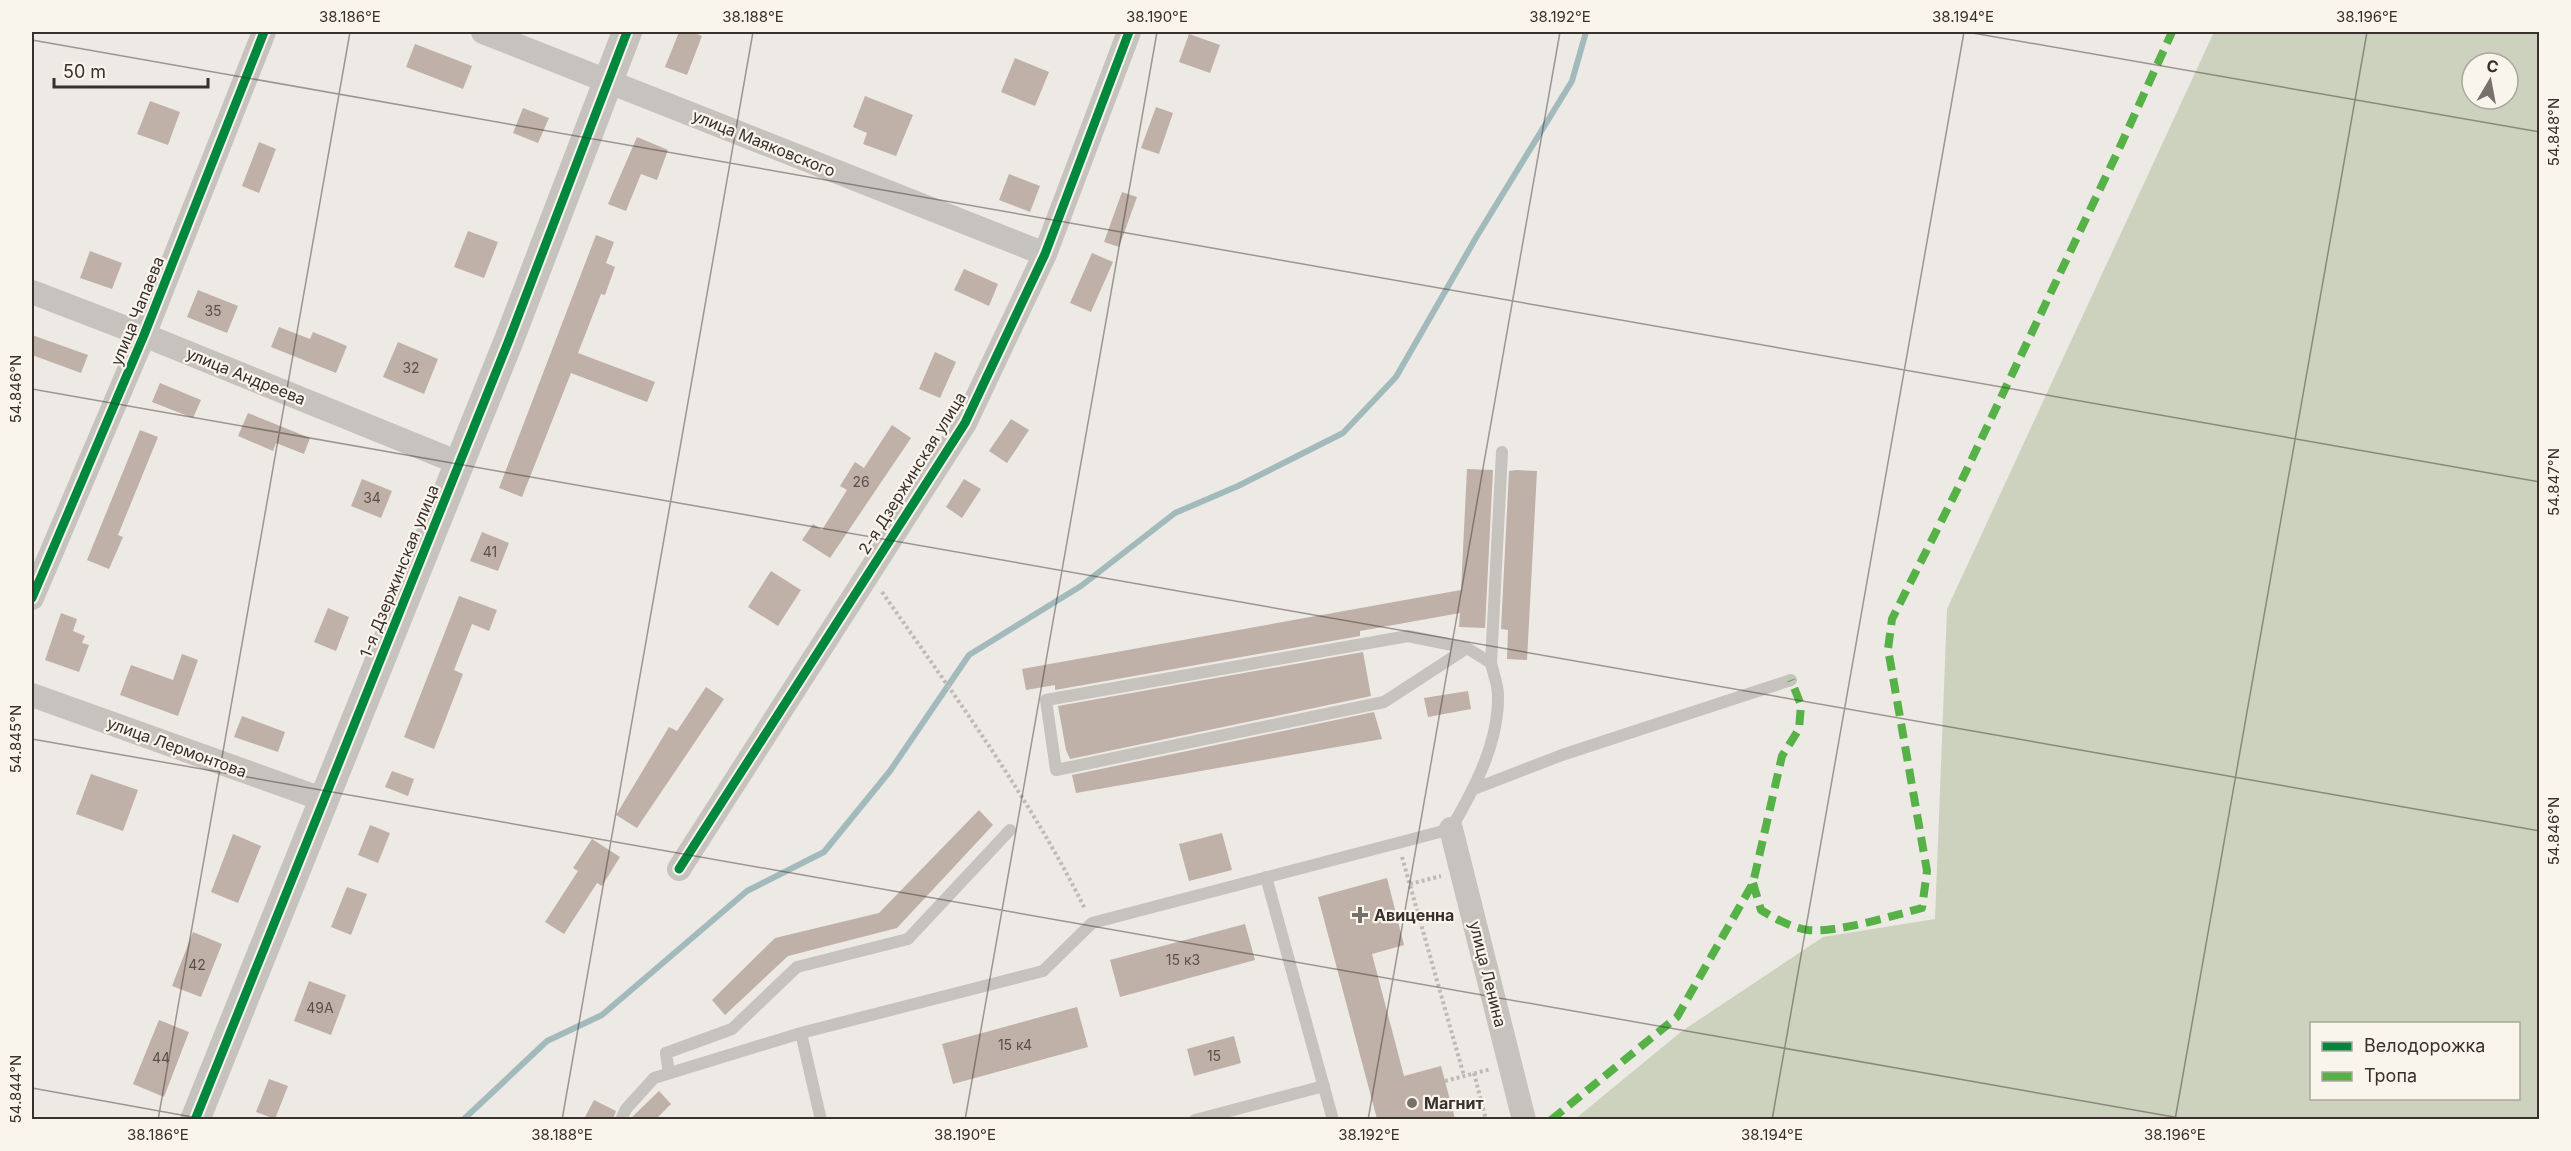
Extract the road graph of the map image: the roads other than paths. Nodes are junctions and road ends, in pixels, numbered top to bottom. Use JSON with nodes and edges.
{"nodes":[{"id":1,"x":264,"y":32,"type":"edge"},
{"id":2,"x":483,"y":32,"type":"edge"},
{"id":3,"x":627,"y":32,"type":"edge"},
{"id":4,"x":1129,"y":32,"type":"edge"},
{"id":5,"x":608,"y":80,"type":"junction"},
{"id":6,"x":1045,"y":254,"type":"junction"},
{"id":7,"x":32,"y":292,"type":"edge"},
{"id":8,"x":144,"y":335,"type":"junction"},
{"id":9,"x":1502,"y":452,"type":"dead end"},
{"id":10,"x":459,"y":463,"type":"junction"},
{"id":11,"x":32,"y":598,"type":"edge"},
{"id":12,"x":1467,"y":648,"type":"junction"},
{"id":13,"x":1491,"y":663,"type":"junction"},
{"id":14,"x":1791,"y":680,"type":"dead end"},
{"id":15,"x":32,"y":695,"type":"edge"},
{"id":16,"x":1474,"y":789,"type":"junction"},
{"id":17,"x":322,"y":799,"type":"junction"},
{"id":18,"x":1451,"y":829,"type":"junction"},
{"id":19,"x":1010,"y":830,"type":"dead end"},
{"id":20,"x":679,"y":869,"type":"dead end"},
{"id":21,"x":1266,"y":878,"type":"junction"},
{"id":22,"x":801,"y":1033,"type":"junction"},
{"id":23,"x":669,"y":1073,"type":"junction"},
{"id":24,"x":1324,"y":1086,"type":"junction"},
{"id":25,"x":195,"y":1119,"type":"edge"},
{"id":26,"x":621,"y":1119,"type":"edge"},
{"id":27,"x":821,"y":1119,"type":"edge"},
{"id":28,"x":1195,"y":1119,"type":"edge"},
{"id":29,"x":1333,"y":1119,"type":"edge"},
{"id":30,"x":1524,"y":1119,"type":"edge"}],
"edges":[{"from":1,"to":8,"type":"street","name":"улица Чапаева"},
{"from":2,"to":5,"type":"street","name":"улица Маяковского"},
{"from":3,"to":5,"type":"street","name":"1-я Дзержинская улица"},
{"from":4,"to":6,"type":"street","name":"2-я Дзержинская улица"},
{"from":5,"to":6,"type":"street","name":"улица Маяковского"},
{"from":5,"to":10,"type":"street","name":"1-я Дзержинская улица"},
{"from":6,"to":20,"type":"street","name":"2-я Дзержинская улица"},
{"from":7,"to":8,"type":"street","name":"улица Андреева"},
{"from":8,"to":10,"type":"street","name":"улица Андреева"},
{"from":8,"to":11,"type":"street","name":"улица Чапаева"},
{"from":9,"to":13,"type":"lane"},
{"from":10,"to":17,"type":"street","name":"1-я Дзержинская улица"},
{"from":12,"to":12,"type":"lane"},
{"from":12,"to":13,"type":"lane"},
{"from":13,"to":16,"type":"lane"},
{"from":14,"to":16,"type":"lane"},
{"from":15,"to":17,"type":"street","name":"улица Лермонтова"},
{"from":16,"to":18,"type":"lane"},
{"from":17,"to":25,"type":"street","name":"1-я Дзержинская улица"},
{"from":18,"to":21,"type":"lane"},
{"from":18,"to":30,"type":"street","name":"улица Ленина"},
{"from":19,"to":23,"type":"lane"},
{"from":21,"to":22,"type":"lane"},
{"from":21,"to":24,"type":"lane"},
{"from":22,"to":23,"type":"lane"},
{"from":22,"to":27,"type":"lane"},
{"from":23,"to":26,"type":"lane"},
{"from":24,"to":28,"type":"lane"},
{"from":24,"to":29,"type":"lane"}]}
